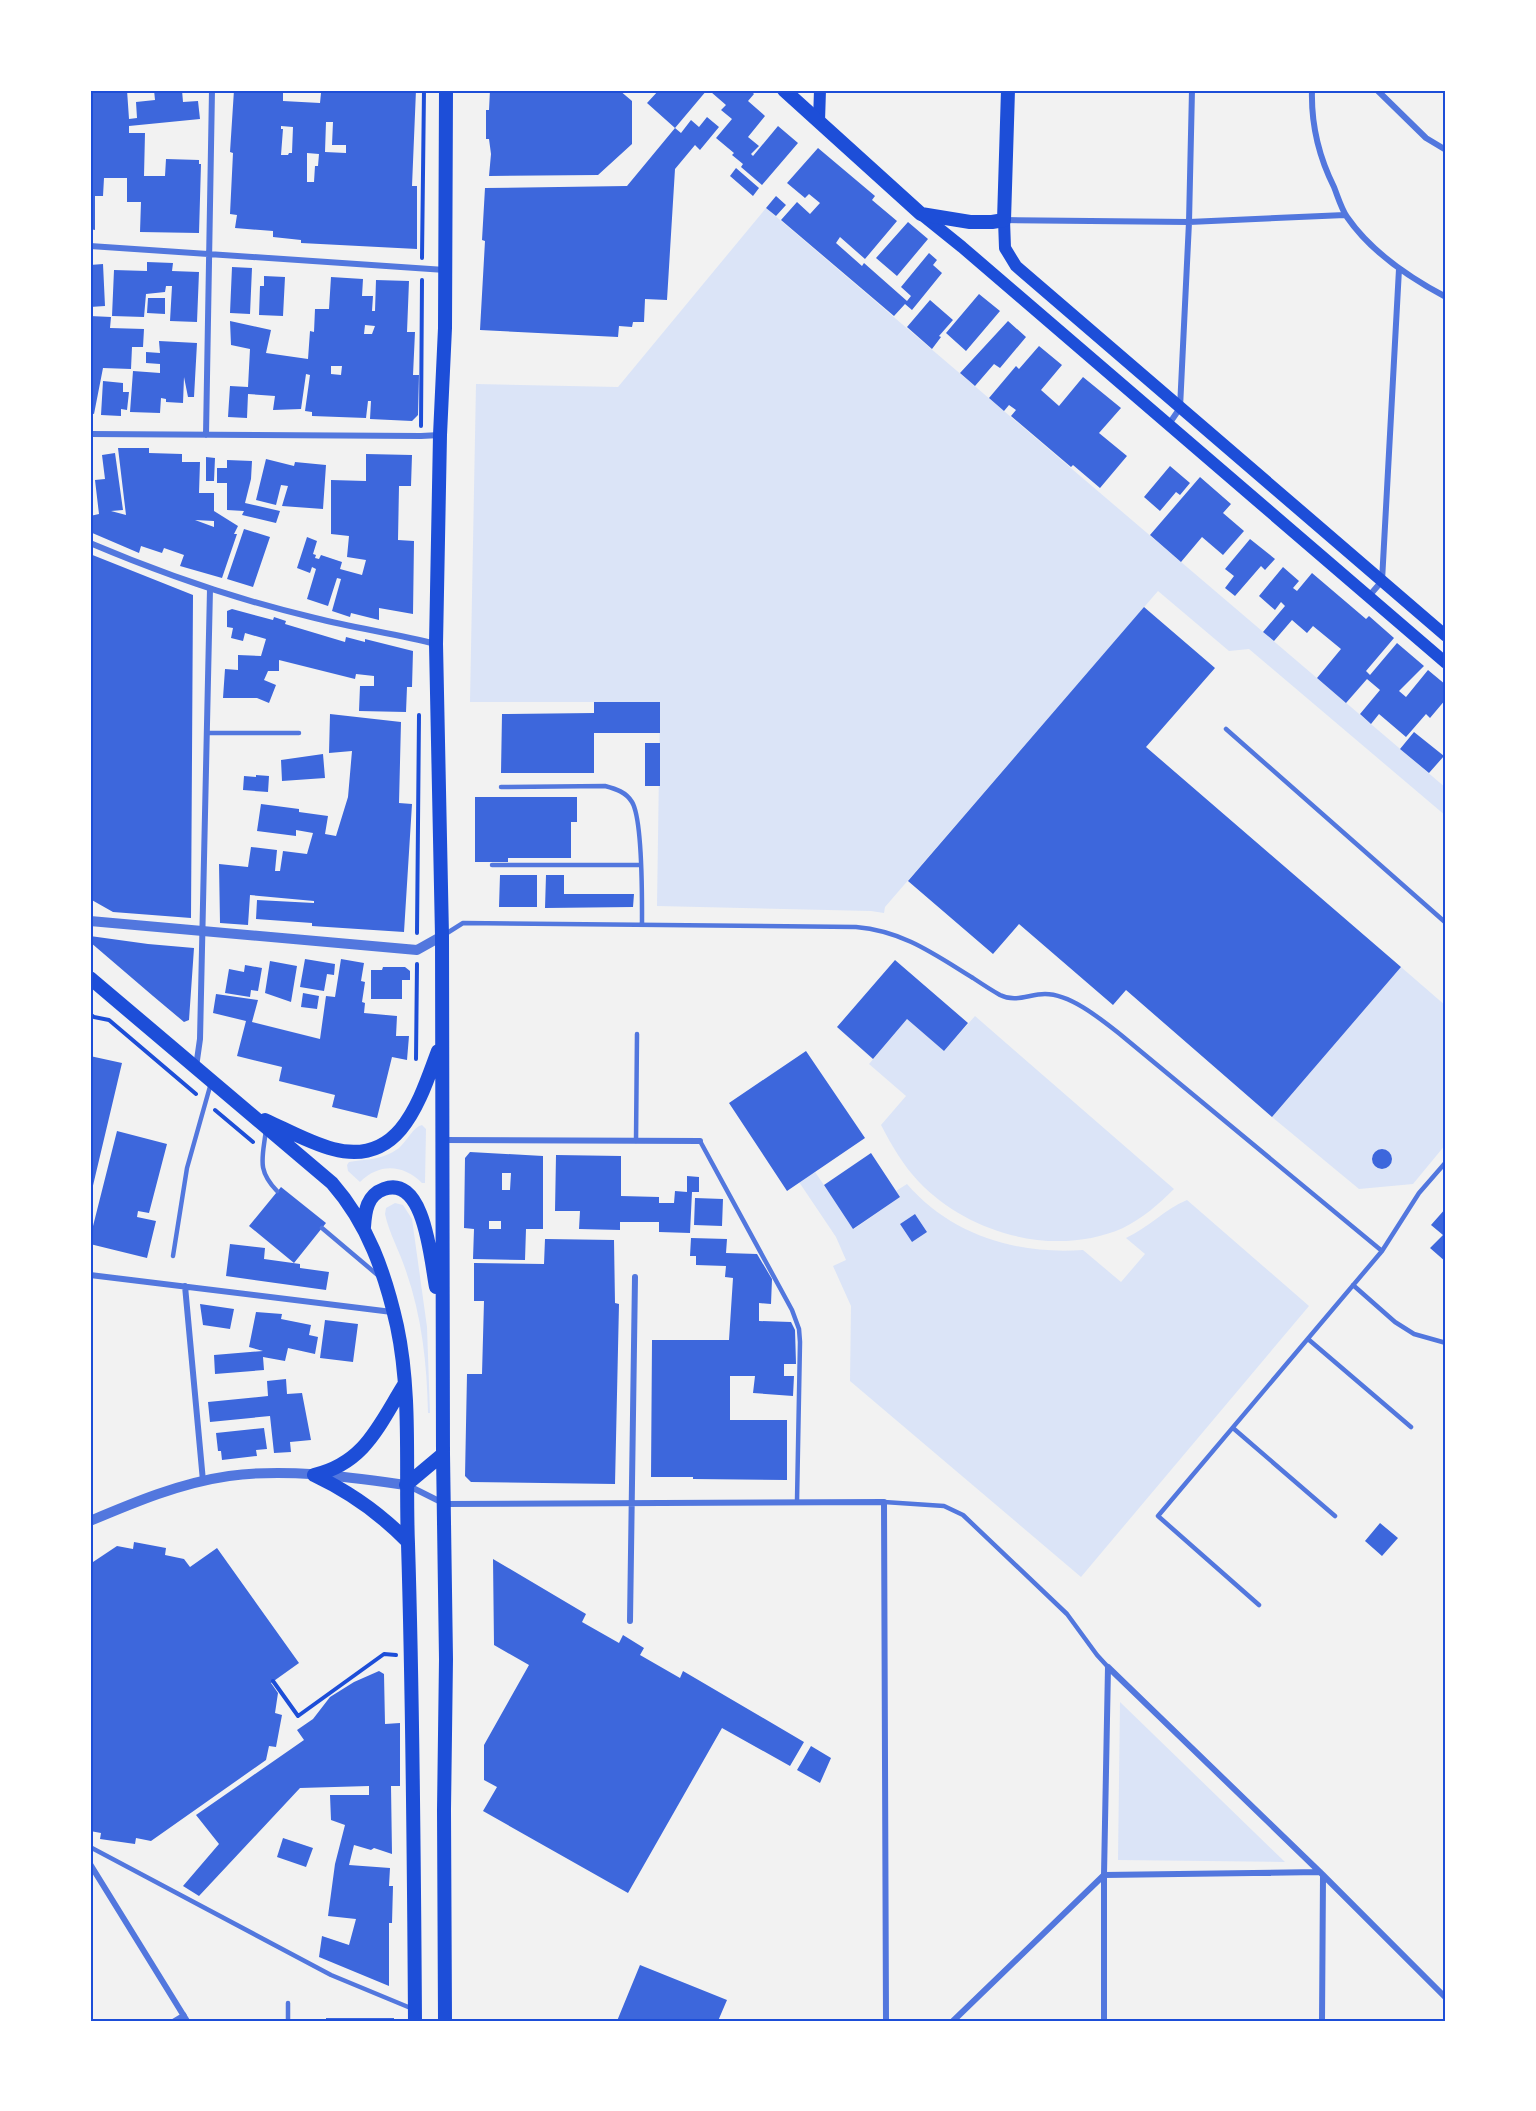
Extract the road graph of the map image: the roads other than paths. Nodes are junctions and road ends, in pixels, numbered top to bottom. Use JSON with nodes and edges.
{"nodes":[{"id":1,"x":212,"y":90,"type":"edge"},
{"id":2,"x":446,"y":90,"type":"edge"},
{"id":3,"x":784,"y":90,"type":"edge"},
{"id":4,"x":820,"y":90,"type":"edge"},
{"id":5,"x":1008,"y":90,"type":"edge"},
{"id":6,"x":1192,"y":90,"type":"edge"},
{"id":7,"x":1312,"y":90,"type":"edge"},
{"id":8,"x":1377,"y":90,"type":"edge"},
{"id":9,"x":819,"y":121,"type":"junction"},
{"id":10,"x":1446,"y":150,"type":"edge"},
{"id":11,"x":921,"y":214,"type":"junction"},
{"id":12,"x":1345,"y":215,"type":"junction"},
{"id":13,"x":1004,"y":220,"type":"junction"},
{"id":14,"x":1189,"y":222,"type":"junction"},
{"id":15,"x":90,"y":246,"type":"edge"},
{"id":16,"x":210,"y":255,"type":"junction"},
{"id":17,"x":1399,"y":269,"type":"junction"},
{"id":18,"x":445,"y":270,"type":"junction"},
{"id":19,"x":1446,"y":297,"type":"edge"},
{"id":20,"x":1180,"y":408,"type":"junction"},
{"id":21,"x":1169,"y":424,"type":"junction"},
{"id":22,"x":90,"y":434,"type":"edge"},
{"id":23,"x":206,"y":435,"type":"junction"},
{"id":24,"x":440,"y":435,"type":"junction"},
{"id":25,"x":90,"y":543,"type":"edge"},
{"id":26,"x":1382,"y":581,"type":"junction"},
{"id":27,"x":210,"y":589,"type":"junction"},
{"id":28,"x":1369,"y":596,"type":"junction"},
{"id":29,"x":1446,"y":636,"type":"edge"},
{"id":30,"x":436,"y":644,"type":"junction"},
{"id":31,"x":1446,"y":663,"type":"edge"},
{"id":32,"x":1226,"y":729,"type":"dead end"},
{"id":33,"x":207,"y":733,"type":"junction"},
{"id":34,"x":299,"y":733,"type":"dead end"},
{"id":35,"x":501,"y":787,"type":"dead end"},
{"id":36,"x":492,"y":865,"type":"dead end"},
{"id":37,"x":640,"y":865,"type":"junction"},
{"id":38,"x":90,"y":921,"type":"edge"},
{"id":39,"x":1446,"y":923,"type":"edge"},
{"id":40,"x":642,"y":924,"type":"junction"},
{"id":41,"x":203,"y":931,"type":"junction"},
{"id":42,"x":442,"y":936,"type":"junction"},
{"id":43,"x":90,"y":978,"type":"edge"},
{"id":44,"x":637,"y":1034,"type":"dead end"},
{"id":45,"x":441,"y":1043,"type":"junction"},
{"id":46,"x":196,"y":1067,"type":"junction"},
{"id":47,"x":212,"y":1080,"type":"junction"},
{"id":48,"x":251,"y":1114,"type":"junction"},
{"id":49,"x":266,"y":1127,"type":"junction"},
{"id":50,"x":442,"y":1140,"type":"junction"},
{"id":51,"x":636,"y":1140,"type":"junction"},
{"id":52,"x":700,"y":1141,"type":"joint"},
{"id":53,"x":1446,"y":1162,"type":"edge"},
{"id":54,"x":278,"y":1191,"type":"dead end"},
{"id":55,"x":364,"y":1227,"type":"junction"},
{"id":56,"x":322,"y":1228,"type":"dead end"},
{"id":57,"x":1382,"y":1251,"type":"junction"},
{"id":58,"x":173,"y":1256,"type":"dead end"},
{"id":59,"x":90,"y":1275,"type":"edge"},
{"id":60,"x":635,"y":1277,"type":"dead end"},
{"id":61,"x":384,"y":1280,"type":"junction"},
{"id":62,"x":1353,"y":1285,"type":"junction"},
{"id":63,"x":185,"y":1286,"type":"junction"},
{"id":64,"x":393,"y":1312,"type":"junction"},
{"id":65,"x":443,"y":1317,"type":"junction"},
{"id":66,"x":1308,"y":1339,"type":"junction"},
{"id":67,"x":1446,"y":1343,"type":"edge"},
{"id":68,"x":404,"y":1385,"type":"junction"},
{"id":69,"x":1410,"y":1427,"type":"dead end"},
{"id":70,"x":1233,"y":1428,"type":"junction"},
{"id":71,"x":443,"y":1454,"type":"junction"},
{"id":72,"x":314,"y":1475,"type":"junction"},
{"id":73,"x":202,"y":1481,"type":"junction"},
{"id":74,"x":406,"y":1485,"type":"junction"},
{"id":75,"x":797,"y":1501,"type":"junction"},
{"id":76,"x":884,"y":1502,"type":"junction"},
{"id":77,"x":445,"y":1504,"type":"junction"},
{"id":78,"x":632,"y":1504,"type":"junction"},
{"id":79,"x":1335,"y":1516,"type":"dead end"},
{"id":80,"x":90,"y":1521,"type":"edge"},
{"id":81,"x":408,"y":1542,"type":"junction"},
{"id":82,"x":1259,"y":1605,"type":"dead end"},
{"id":83,"x":630,"y":1621,"type":"dead end"},
{"id":84,"x":1108,"y":1667,"type":"junction"},
{"id":85,"x":90,"y":1847,"type":"edge"},
{"id":86,"x":90,"y":1864,"type":"edge"},
{"id":87,"x":1322,"y":1873,"type":"junction"},
{"id":88,"x":1104,"y":1875,"type":"junction"},
{"id":89,"x":1446,"y":1998,"type":"edge"},
{"id":90,"x":288,"y":2003,"type":"dead end"},
{"id":91,"x":415,"y":2016,"type":"edge"},
{"id":92,"x":185,"y":2018,"type":"edge"},
{"id":93,"x":174,"y":2021,"type":"edge"},
{"id":94,"x":288,"y":2021,"type":"edge"},
{"id":95,"x":445,"y":2021,"type":"edge"},
{"id":96,"x":886,"y":2021,"type":"edge"},
{"id":97,"x":953,"y":2021,"type":"edge"},
{"id":98,"x":1104,"y":2021,"type":"edge"},
{"id":99,"x":1322,"y":2021,"type":"edge"}],
"edges":[{"from":1,"to":16,"type":"street"},
{"from":2,"to":18,"type":"main road"},
{"from":3,"to":9,"type":"main road"},
{"from":4,"to":9,"type":"main road"},
{"from":5,"to":13,"type":"main road"},
{"from":6,"to":14,"type":"street"},
{"from":7,"to":12,"type":"street"},
{"from":8,"to":10,"type":"street"},
{"from":9,"to":11,"type":"main road"},
{"from":11,"to":13,"type":"main road"},
{"from":11,"to":21,"type":"main road"},
{"from":12,"to":14,"type":"street"},
{"from":12,"to":17,"type":"street"},
{"from":13,"to":14,"type":"street"},
{"from":13,"to":20,"type":"main road"},
{"from":14,"to":20,"type":"street"},
{"from":15,"to":16,"type":"street"},
{"from":16,"to":18,"type":"street"},
{"from":16,"to":23,"type":"street"},
{"from":17,"to":19,"type":"street"},
{"from":17,"to":26,"type":"street"},
{"from":18,"to":24,"type":"main road"},
{"from":20,"to":21,"type":"street"},
{"from":20,"to":26,"type":"main road"},
{"from":21,"to":28,"type":"main road"},
{"from":22,"to":23,"type":"street"},
{"from":23,"to":24,"type":"street"},
{"from":24,"to":30,"type":"main road"},
{"from":25,"to":27,"type":"street"},
{"from":26,"to":28,"type":"street"},
{"from":26,"to":29,"type":"main road"},
{"from":27,"to":30,"type":"street"},
{"from":27,"to":33,"type":"street"},
{"from":28,"to":31,"type":"main road"},
{"from":30,"to":42,"type":"main road"},
{"from":32,"to":39,"type":"lane"},
{"from":33,"to":34,"type":"lane"},
{"from":33,"to":41,"type":"street"},
{"from":35,"to":37,"type":"lane"},
{"from":36,"to":37,"type":"lane"},
{"from":37,"to":40,"type":"lane"},
{"from":38,"to":41,"type":"street"},
{"from":40,"to":42,"type":"lane"},
{"from":40,"to":57,"type":"lane"},
{"from":41,"to":42,"type":"street"},
{"from":41,"to":46,"type":"street"},
{"from":42,"to":45,"type":"main road"},
{"from":43,"to":46,"type":"main road"},
{"from":44,"to":51,"type":"lane"},
{"from":45,"to":48,"type":"main road"},
{"from":45,"to":50,"type":"main road"},
{"from":46,"to":47,"type":"main road"},
{"from":47,"to":48,"type":"main road"},
{"from":47,"to":58,"type":"lane"},
{"from":48,"to":49,"type":"main road"},
{"from":49,"to":54,"type":"lane"},
{"from":49,"to":55,"type":"main road"},
{"from":50,"to":51,"type":"street"},
{"from":50,"to":65,"type":"main road"},
{"from":51,"to":52,"type":"street"},
{"from":52,"to":75,"type":"lane"},
{"from":53,"to":57,"type":"lane"},
{"from":55,"to":61,"type":"main road"},
{"from":55,"to":65,"type":"main road"},
{"from":56,"to":61,"type":"lane"},
{"from":57,"to":62,"type":"lane"},
{"from":59,"to":63,"type":"street"},
{"from":60,"to":78,"type":"street"},
{"from":61,"to":64,"type":"main road"},
{"from":62,"to":66,"type":"lane"},
{"from":62,"to":67,"type":"lane"},
{"from":63,"to":64,"type":"street"},
{"from":63,"to":73,"type":"street"},
{"from":64,"to":68,"type":"main road"},
{"from":65,"to":71,"type":"main road"},
{"from":66,"to":69,"type":"lane"},
{"from":66,"to":70,"type":"lane"},
{"from":68,"to":72,"type":"main road"},
{"from":68,"to":74,"type":"main road"},
{"from":70,"to":79,"type":"lane"},
{"from":70,"to":82,"type":"lane"},
{"from":71,"to":74,"type":"main road"},
{"from":71,"to":77,"type":"main road"},
{"from":72,"to":73,"type":"street"},
{"from":72,"to":74,"type":"street"},
{"from":72,"to":81,"type":"main road"},
{"from":73,"to":80,"type":"street"},
{"from":74,"to":77,"type":"street"},
{"from":74,"to":81,"type":"main road"},
{"from":75,"to":76,"type":"street"},
{"from":75,"to":78,"type":"street"},
{"from":76,"to":84,"type":"lane"},
{"from":76,"to":96,"type":"street"},
{"from":77,"to":78,"type":"street"},
{"from":77,"to":95,"type":"main road"},
{"from":78,"to":83,"type":"street"},
{"from":81,"to":91,"type":"main road"},
{"from":84,"to":87,"type":"street"},
{"from":84,"to":88,"type":"street"},
{"from":85,"to":91,"type":"lane"},
{"from":86,"to":92,"type":"street"},
{"from":87,"to":88,"type":"street"},
{"from":87,"to":89,"type":"street"},
{"from":87,"to":99,"type":"street"},
{"from":88,"to":97,"type":"street"},
{"from":88,"to":98,"type":"street"},
{"from":90,"to":94,"type":"lane"},
{"from":92,"to":93,"type":"street"}]}
